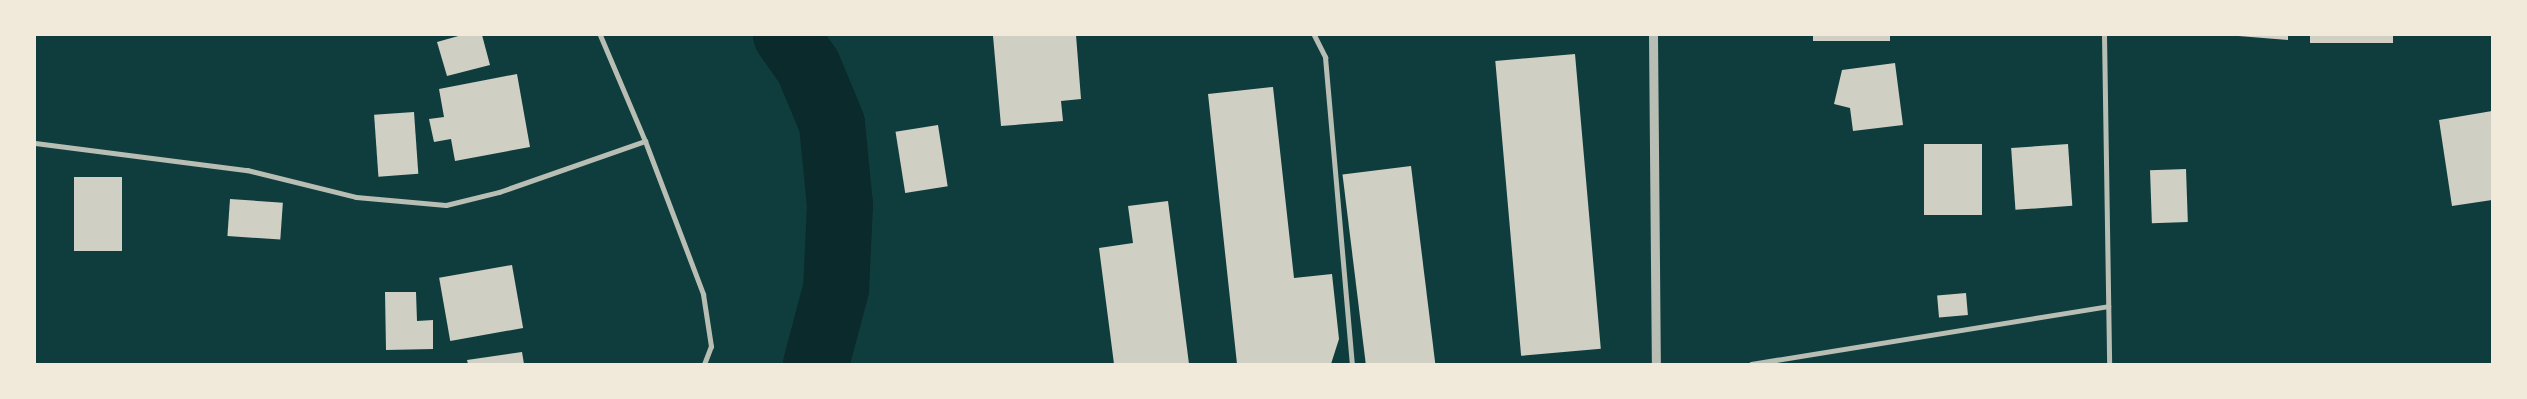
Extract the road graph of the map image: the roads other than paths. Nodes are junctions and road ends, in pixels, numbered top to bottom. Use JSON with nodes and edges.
{"nodes":[{"id":1,"x":600,"y":35,"type":"edge"},
{"id":2,"x":1314,"y":35,"type":"edge"},
{"id":3,"x":1653,"y":35,"type":"edge"},
{"id":4,"x":2104,"y":35,"type":"edge"},
{"id":5,"x":645,"y":141,"type":"junction"},
{"id":6,"x":35,"y":143,"type":"edge"},
{"id":7,"x":2108,"y":306,"type":"junction"},
{"id":8,"x":704,"y":364,"type":"edge"},
{"id":9,"x":1352,"y":364,"type":"edge"},
{"id":10,"x":1656,"y":364,"type":"edge"},
{"id":11,"x":1751,"y":364,"type":"edge"},
{"id":12,"x":2110,"y":364,"type":"edge"}],
"edges":[{"from":1,"to":5,"type":"street"},
{"from":2,"to":9,"type":"street"},
{"from":3,"to":10,"type":"street"},
{"from":4,"to":7,"type":"street"},
{"from":5,"to":6,"type":"street"},
{"from":5,"to":8,"type":"street"},
{"from":7,"to":11,"type":"street"},
{"from":7,"to":12,"type":"street"}]}
